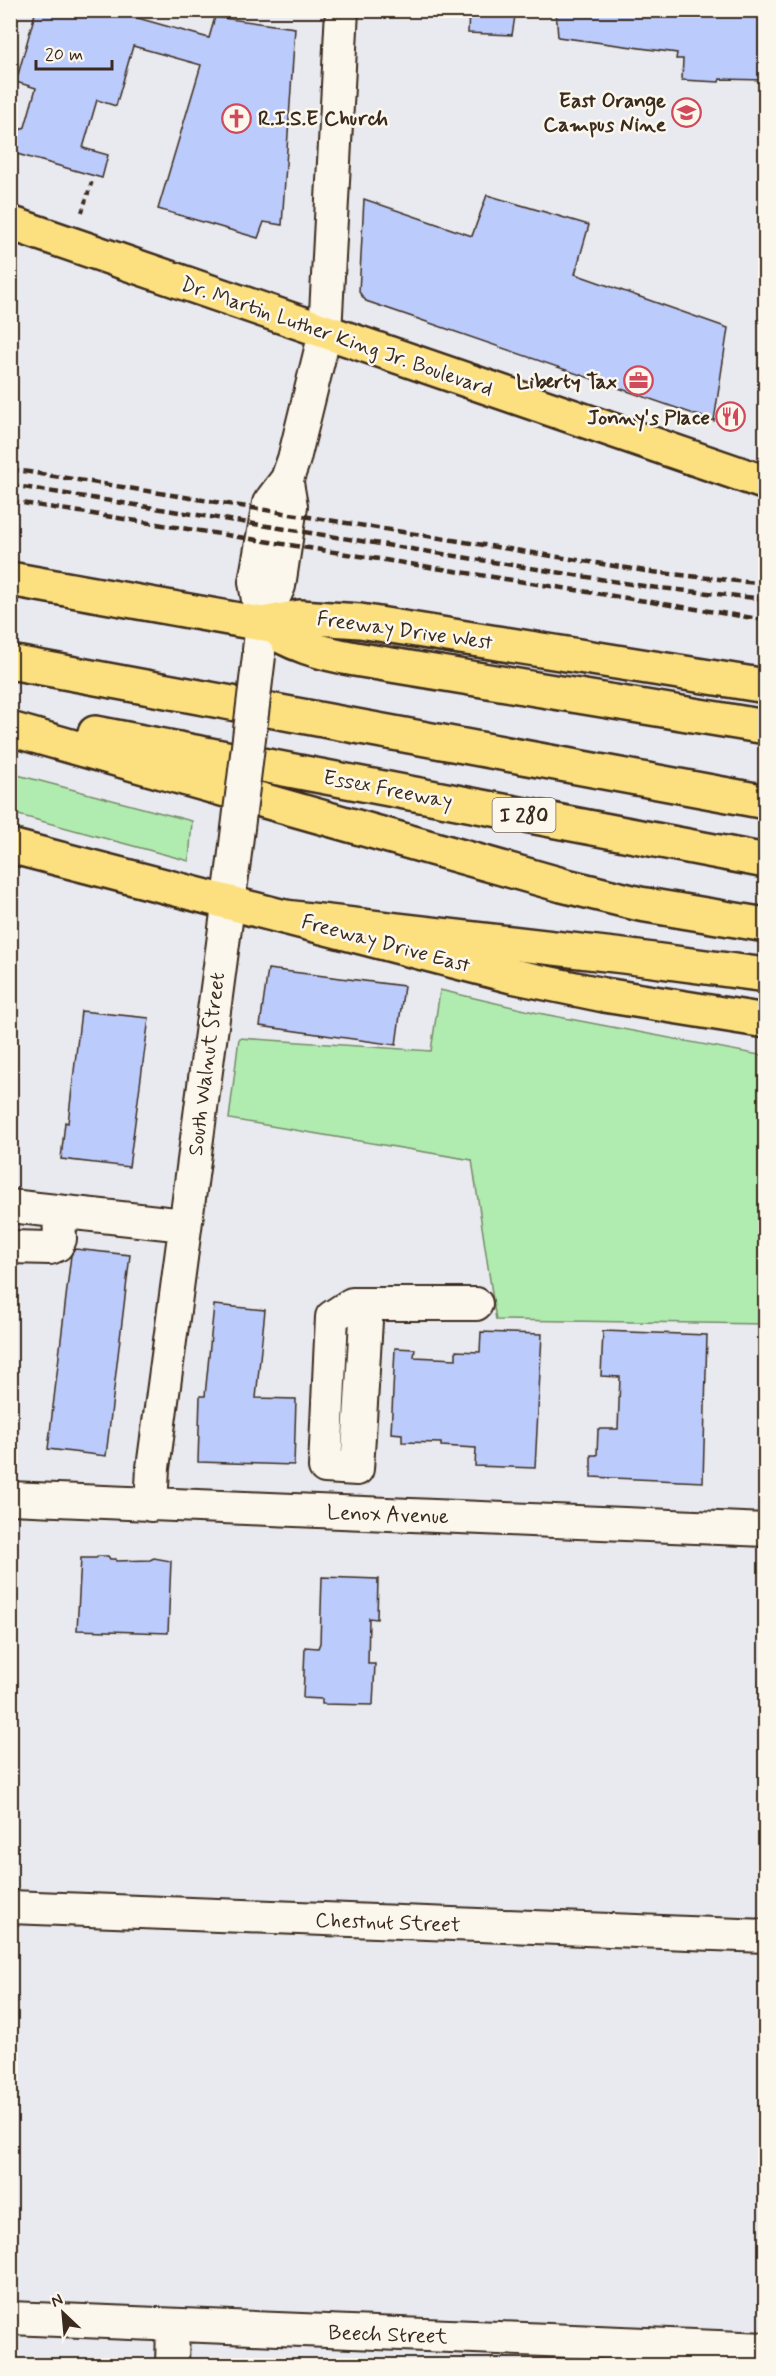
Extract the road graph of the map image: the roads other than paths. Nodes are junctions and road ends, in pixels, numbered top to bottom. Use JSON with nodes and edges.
{"nodes":[{"id":1,"x":342,"y":10,"type":"edge"},
{"id":2,"x":10,"y":224,"type":"edge"},
{"id":3,"x":325,"y":333,"type":"junction"},
{"id":4,"x":765,"y":483,"type":"edge"},
{"id":5,"x":10,"y":579,"type":"edge"},
{"id":6,"x":262,"y":624,"type":"junction"},
{"id":7,"x":10,"y":662,"type":"edge"},
{"id":8,"x":765,"y":686,"type":"edge"},
{"id":9,"x":10,"y":717,"type":"edge"},
{"id":10,"x":765,"y":727,"type":"edge"},
{"id":11,"x":10,"y":729,"type":"edge"},
{"id":12,"x":765,"y":802,"type":"edge"},
{"id":13,"x":10,"y":846,"type":"edge"},
{"id":14,"x":765,"y":861,"type":"edge"},
{"id":15,"x":227,"y":902,"type":"junction"},
{"id":16,"x":285,"y":917,"type":"junction"},
{"id":17,"x":765,"y":925,"type":"edge"},
{"id":18,"x":765,"y":975,"type":"edge"},
{"id":19,"x":765,"y":1021,"type":"edge"},
{"id":20,"x":10,"y":1206,"type":"edge"},
{"id":21,"x":59,"y":1212,"type":"junction"},
{"id":22,"x":185,"y":1225,"type":"junction"},
{"id":23,"x":10,"y":1247,"type":"edge"},
{"id":24,"x":367,"y":1304,"type":"junction"},
{"id":25,"x":476,"y":1304,"type":"dead end"},
{"id":26,"x":340,"y":1468,"type":"junction"},
{"id":27,"x":10,"y":1498,"type":"edge"},
{"id":28,"x":151,"y":1504,"type":"junction"},
{"id":29,"x":337,"y":1512,"type":"junction"},
{"id":30,"x":765,"y":1530,"type":"edge"},
{"id":31,"x":10,"y":1907,"type":"edge"},
{"id":32,"x":765,"y":1936,"type":"edge"},
{"id":33,"x":10,"y":2318,"type":"edge"},
{"id":34,"x":173,"y":2325,"type":"junction"},
{"id":35,"x":765,"y":2349,"type":"edge"},
{"id":36,"x":172,"y":2366,"type":"edge"}],
"edges":[{"from":1,"to":3,"type":"street","name":"South Walnut Street"},
{"from":2,"to":3,"type":"main road","name":"Dr. Martin Luther King Jr. Boulevard"},
{"from":3,"to":4,"type":"main road","name":"Dr. Martin Luther King Jr. Boulevard"},
{"from":3,"to":6,"type":"street","name":"South Walnut Street"},
{"from":5,"to":6,"type":"main road","name":"Freeway Drive West"},
{"from":6,"to":8,"type":"main road","name":"Freeway Drive West"},
{"from":6,"to":10,"type":"main road"},
{"from":6,"to":15,"type":"street","name":"South Walnut Street","bridge":true},
{"from":7,"to":12,"type":"main road"},
{"from":9,"to":14,"type":"main road","name":"Essex Freeway","number":"I 280"},
{"from":11,"to":17,"type":"main road"},
{"from":13,"to":15,"type":"main road","name":"Freeway Drive East"},
{"from":15,"to":16,"type":"main road","name":"Freeway Drive East"},
{"from":15,"to":22,"type":"street","name":"South Walnut Street"},
{"from":16,"to":18,"type":"main road"},
{"from":16,"to":19,"type":"main road","name":"Freeway Drive East"},
{"from":20,"to":21,"type":"street"},
{"from":21,"to":22,"type":"street"},
{"from":21,"to":23,"type":"street"},
{"from":22,"to":28,"type":"street","name":"South Walnut Street"},
{"from":24,"to":25,"type":"street"},
{"from":24,"to":26,"type":"street"},
{"from":24,"to":26,"type":"street"},
{"from":26,"to":29,"type":"street"},
{"from":27,"to":28,"type":"street","name":"Lenox Avenue"},
{"from":28,"to":29,"type":"street","name":"Lenox Avenue"},
{"from":29,"to":30,"type":"street","name":"Lenox Avenue"},
{"from":31,"to":32,"type":"street","name":"Chestnut Street"},
{"from":33,"to":34,"type":"street","name":"Beech Street"},
{"from":34,"to":35,"type":"street","name":"Beech Street"},
{"from":34,"to":36,"type":"street"}]}
